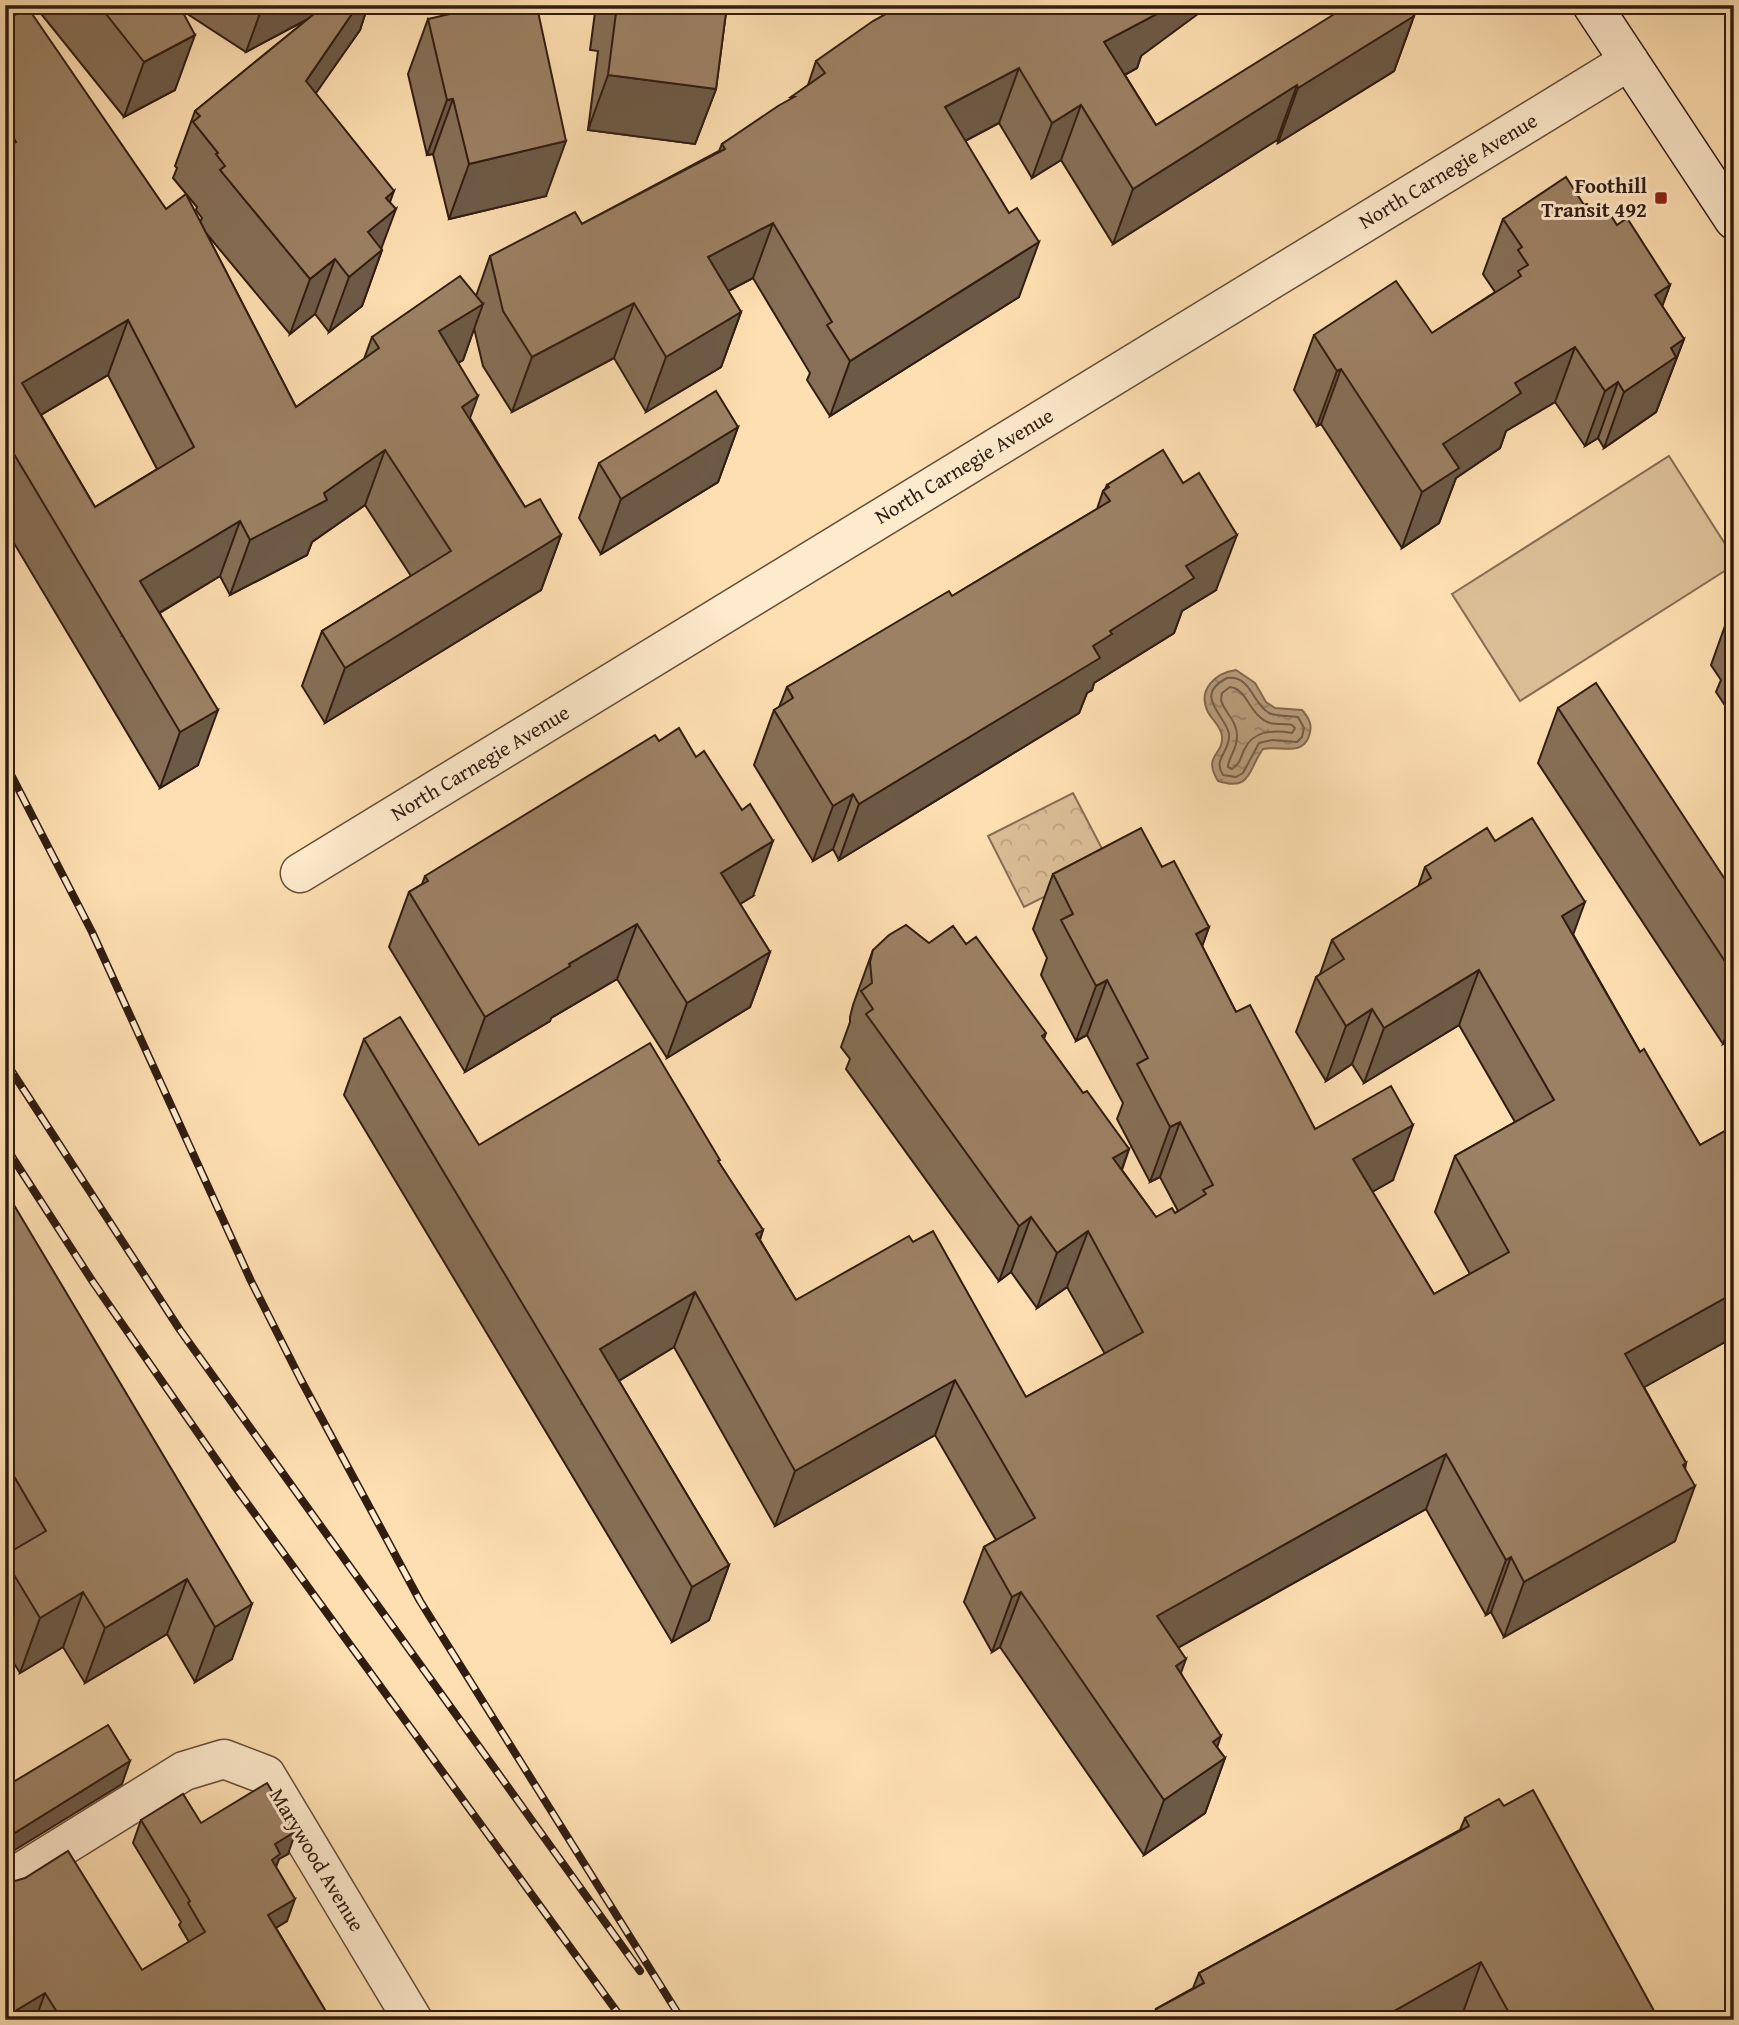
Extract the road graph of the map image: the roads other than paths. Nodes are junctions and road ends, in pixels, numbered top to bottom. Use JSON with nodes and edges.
{"nodes":[{"id":1,"x":1592,"y":5,"type":"edge"},
{"id":2,"x":1629,"y":61,"type":"junction"},
{"id":3,"x":1734,"y":219,"type":"edge"},
{"id":4,"x":300,"y":873,"type":"dead end"},
{"id":5,"x":5,"y":1882,"type":"edge"},
{"id":6,"x":413,"y":2020,"type":"edge"}],
"edges":[{"from":1,"to":2,"type":"street"},
{"from":2,"to":3,"type":"street"},
{"from":2,"to":4,"type":"street","name":"North Carnegie Avenue"},
{"from":5,"to":6,"type":"street","name":"Marywood Avenue"}]}
